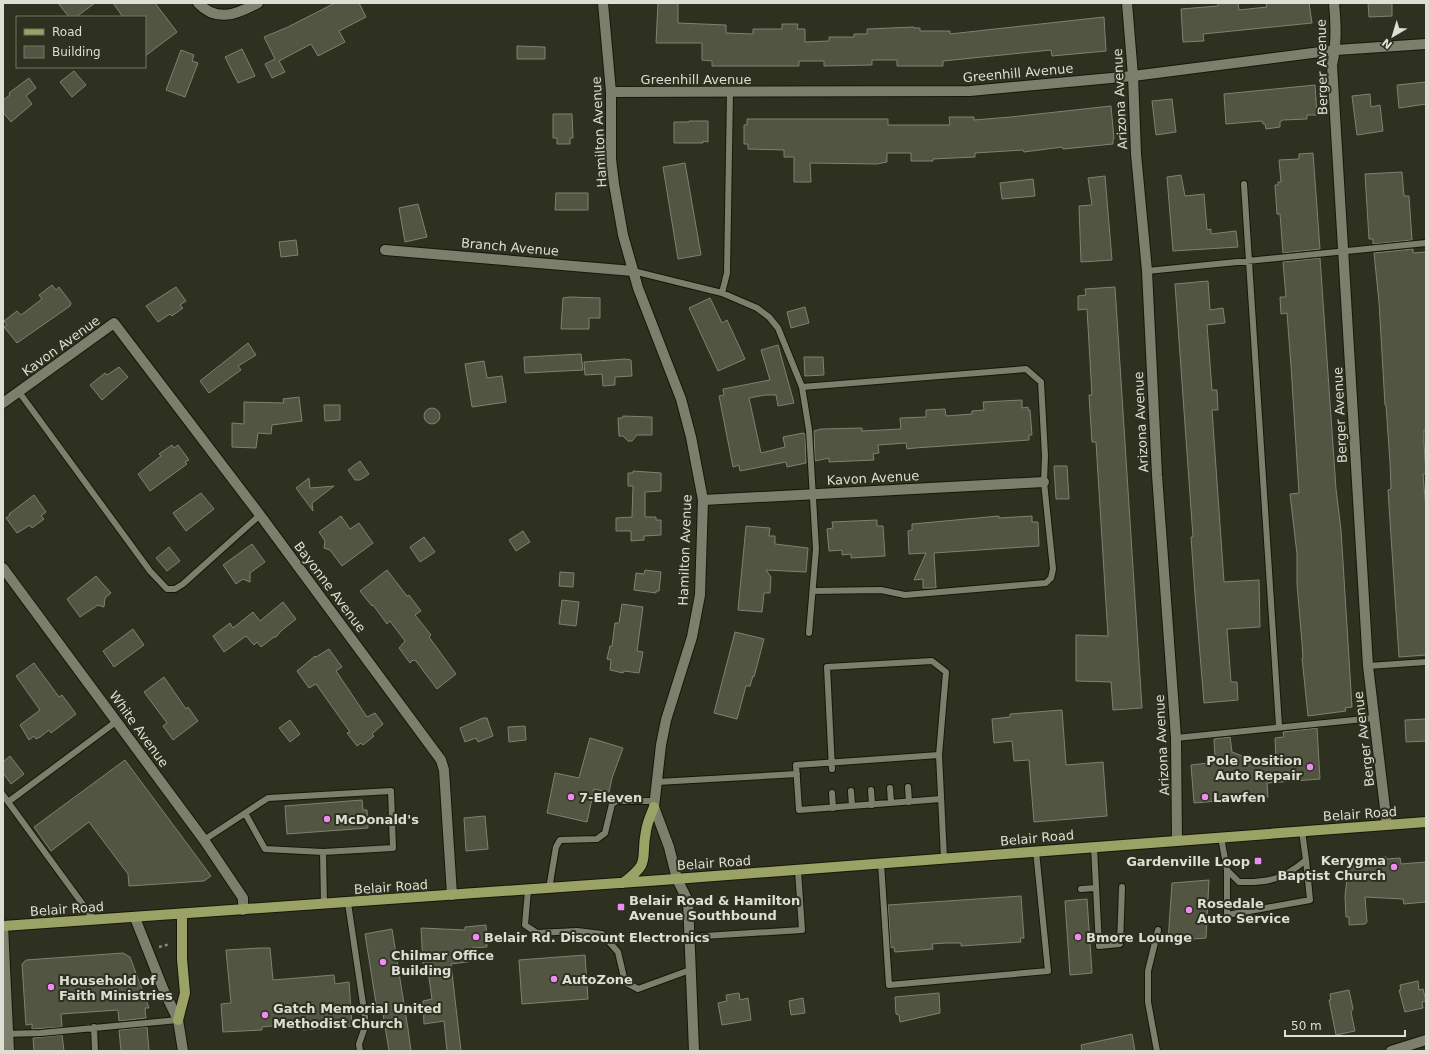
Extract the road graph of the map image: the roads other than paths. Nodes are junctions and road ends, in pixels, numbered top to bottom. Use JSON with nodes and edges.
{"nodes":[{"id":1,"x":198,"y":3,"type":"edge"},
{"id":2,"x":258,"y":3,"type":"edge"},
{"id":3,"x":604,"y":3,"type":"edge"},
{"id":4,"x":1127,"y":3,"type":"edge"},
{"id":5,"x":1334,"y":3,"type":"edge"},
{"id":6,"x":1426,"y":44,"type":"edge"},
{"id":7,"x":1336,"y":50,"type":"junction"},
{"id":8,"x":1133,"y":76,"type":"junction"},
{"id":9,"x":611,"y":92,"type":"junction"},
{"id":10,"x":730,"y":92,"type":"junction"},
{"id":11,"x":1244,"y":184,"type":"dead end"},
{"id":12,"x":1426,"y":243,"type":"edge"},
{"id":13,"x":385,"y":250,"type":"dead end"},
{"id":14,"x":1344,"y":250,"type":"junction"},
{"id":15,"x":1249,"y":262,"type":"junction"},
{"id":16,"x":633,"y":271,"type":"junction"},
{"id":17,"x":1147,"y":271,"type":"junction"},
{"id":18,"x":722,"y":293,"type":"junction"},
{"id":19,"x":114,"y":323,"type":"joint"},
{"id":20,"x":802,"y":387,"type":"junction"},
{"id":21,"x":19,"y":392,"type":"junction"},
{"id":22,"x":3,"y":403,"type":"edge"},
{"id":23,"x":1044,"y":482,"type":"junction"},
{"id":24,"x":814,"y":494,"type":"junction"},
{"id":25,"x":702,"y":500,"type":"junction"},
{"id":26,"x":260,"y":515,"type":"junction"},
{"id":27,"x":3,"y":568,"type":"edge"},
{"id":28,"x":812,"y":591,"type":"junction"},
{"id":29,"x":809,"y":633,"type":"dead end"},
{"id":30,"x":1426,"y":662,"type":"edge"},
{"id":31,"x":1368,"y":666,"type":"junction"},
{"id":32,"x":1374,"y":718,"type":"junction"},
{"id":33,"x":117,"y":721,"type":"junction"},
{"id":34,"x":1279,"y":726,"type":"junction"},
{"id":35,"x":1176,"y":738,"type":"junction"},
{"id":36,"x":939,"y":755,"type":"junction"},
{"id":37,"x":888,"y":759,"type":"junction"},
{"id":38,"x":831,"y":766,"type":"junction"},
{"id":39,"x":888,"y":766,"type":"dead end"},
{"id":40,"x":797,"y":774,"type":"junction"},
{"id":41,"x":657,"y":782,"type":"junction"},
{"id":42,"x":908,"y":787,"type":"dead end"},
{"id":43,"x":890,"y":788,"type":"dead end"},
{"id":44,"x":871,"y":790,"type":"dead end"},
{"id":45,"x":851,"y":791,"type":"dead end"},
{"id":46,"x":832,"y":793,"type":"dead end"},
{"id":47,"x":3,"y":795,"type":"edge"},
{"id":48,"x":941,"y":799,"type":"junction"},
{"id":49,"x":8,"y":802,"type":"junction"},
{"id":50,"x":909,"y":802,"type":"junction"},
{"id":51,"x":890,"y":803,"type":"junction"},
{"id":52,"x":654,"y":804,"type":"junction"},
{"id":53,"x":872,"y":805,"type":"junction"},
{"id":54,"x":852,"y":806,"type":"junction"},
{"id":55,"x":833,"y":808,"type":"junction"},
{"id":56,"x":245,"y":813,"type":"junction"},
{"id":57,"x":1426,"y":822,"type":"edge"},
{"id":58,"x":1387,"y":825,"type":"junction"},
{"id":59,"x":1302,"y":831,"type":"junction"},
{"id":60,"x":1220,"y":837,"type":"junction"},
{"id":61,"x":204,"y":840,"type":"junction"},
{"id":62,"x":1177,"y":840,"type":"junction"},
{"id":63,"x":1094,"y":847,"type":"junction"},
{"id":64,"x":1036,"y":851,"type":"junction"},
{"id":65,"x":322,"y":852,"type":"junction"},
{"id":66,"x":944,"y":858,"type":"junction"},
{"id":67,"x":1306,"y":860,"type":"junction"},
{"id":68,"x":881,"y":863,"type":"junction"},
{"id":69,"x":798,"y":870,"type":"junction"},
{"id":70,"x":1228,"y":870,"type":"junction"},
{"id":71,"x":677,"y":879,"type":"junction"},
{"id":72,"x":623,"y":883,"type":"junction"},
{"id":73,"x":1122,"y":887,"type":"dead end"},
{"id":74,"x":549,"y":888,"type":"junction"},
{"id":75,"x":1096,"y":888,"type":"junction"},
{"id":76,"x":1081,"y":889,"type":"dead end"},
{"id":77,"x":528,"y":890,"type":"junction"},
{"id":78,"x":452,"y":895,"type":"junction"},
{"id":79,"x":348,"y":903,"type":"junction"},
{"id":80,"x":324,"y":904,"type":"junction"},
{"id":81,"x":243,"y":910,"type":"junction"},
{"id":82,"x":182,"y":915,"type":"junction"},
{"id":83,"x":135,"y":918,"type":"junction"},
{"id":84,"x":95,"y":921,"type":"junction"},
{"id":85,"x":3,"y":926,"type":"edge"},
{"id":86,"x":1158,"y":930,"type":"dead end"},
{"id":87,"x":688,"y":937,"type":"junction"},
{"id":88,"x":690,"y":970,"type":"junction"},
{"id":89,"x":178,"y":1020,"type":"junction"},
{"id":90,"x":94,"y":1027,"type":"junction"},
{"id":91,"x":6,"y":1034,"type":"edge"},
{"id":92,"x":1426,"y":1040,"type":"edge"},
{"id":93,"x":9,"y":1051,"type":"edge"},
{"id":94,"x":95,"y":1051,"type":"edge"},
{"id":95,"x":183,"y":1051,"type":"edge"},
{"id":96,"x":360,"y":1051,"type":"edge"},
{"id":97,"x":694,"y":1051,"type":"edge"},
{"id":98,"x":1157,"y":1051,"type":"edge"},
{"id":99,"x":1391,"y":1051,"type":"edge"}],
"edges":[{"from":1,"to":2,"type":"street"},
{"from":3,"to":9,"type":"street","name":"Hamilton Avenue"},
{"from":4,"to":8,"type":"street","name":"Arizona Avenue"},
{"from":5,"to":7,"type":"street","name":"Berger Avenue"},
{"from":6,"to":7,"type":"street","name":"Greenhill Avenue"},
{"from":7,"to":8,"type":"street","name":"Greenhill Avenue"},
{"from":7,"to":14,"type":"street","name":"Berger Avenue"},
{"from":8,"to":10,"type":"street","name":"Greenhill Avenue"},
{"from":8,"to":17,"type":"street","name":"Arizona Avenue"},
{"from":9,"to":10,"type":"street","name":"Greenhill Avenue"},
{"from":9,"to":16,"type":"street","name":"Hamilton Avenue"},
{"from":10,"to":18,"type":"lane"},
{"from":11,"to":15,"type":"lane"},
{"from":12,"to":14,"type":"lane"},
{"from":13,"to":16,"type":"street","name":"Branch Avenue"},
{"from":14,"to":15,"type":"lane"},
{"from":14,"to":31,"type":"street","name":"Berger Avenue"},
{"from":15,"to":17,"type":"lane"},
{"from":15,"to":34,"type":"lane"},
{"from":16,"to":18,"type":"lane"},
{"from":16,"to":25,"type":"street","name":"Hamilton Avenue"},
{"from":17,"to":35,"type":"street","name":"Arizona Avenue"},
{"from":18,"to":20,"type":"lane"},
{"from":19,"to":21,"type":"street","name":"Kavon Avenue"},
{"from":19,"to":26,"type":"street","name":"Bayonne Avenue"},
{"from":20,"to":23,"type":"lane"},
{"from":20,"to":24,"type":"lane"},
{"from":21,"to":22,"type":"street","name":"Kavon Avenue"},
{"from":21,"to":26,"type":"lane"},
{"from":23,"to":24,"type":"street","name":"Kavon Avenue"},
{"from":23,"to":28,"type":"lane"},
{"from":24,"to":25,"type":"street","name":"Kavon Avenue"},
{"from":24,"to":28,"type":"lane"},
{"from":25,"to":41,"type":"street","name":"Hamilton Avenue"},
{"from":26,"to":78,"type":"street","name":"Bayonne Avenue"},
{"from":27,"to":33,"type":"street","name":"White Avenue"},
{"from":28,"to":29,"type":"lane"},
{"from":30,"to":31,"type":"lane"},
{"from":31,"to":32,"type":"street","name":"Berger Avenue"},
{"from":32,"to":34,"type":"lane"},
{"from":32,"to":58,"type":"street","name":"Berger Avenue"},
{"from":33,"to":49,"type":"lane"},
{"from":33,"to":61,"type":"street","name":"White Avenue"},
{"from":34,"to":35,"type":"lane"},
{"from":35,"to":62,"type":"street","name":"Arizona Avenue"},
{"from":36,"to":37,"type":"lane"},
{"from":36,"to":38,"type":"lane"},
{"from":36,"to":48,"type":"lane"},
{"from":37,"to":38,"type":"lane"},
{"from":37,"to":39,"type":"lane"},
{"from":38,"to":40,"type":"lane"},
{"from":40,"to":41,"type":"lane"},
{"from":40,"to":55,"type":"lane"},
{"from":41,"to":52,"type":"street","name":"Hamilton Avenue"},
{"from":42,"to":50,"type":"lane"},
{"from":43,"to":51,"type":"lane"},
{"from":44,"to":53,"type":"lane"},
{"from":45,"to":54,"type":"lane"},
{"from":46,"to":55,"type":"lane"},
{"from":47,"to":49,"type":"lane"},
{"from":48,"to":50,"type":"lane"},
{"from":48,"to":66,"type":"lane"},
{"from":49,"to":84,"type":"lane"},
{"from":50,"to":51,"type":"lane"},
{"from":51,"to":53,"type":"lane"},
{"from":52,"to":71,"type":"street"},
{"from":52,"to":72,"type":"main road"},
{"from":52,"to":74,"type":"lane"},
{"from":53,"to":54,"type":"lane"},
{"from":54,"to":55,"type":"lane"},
{"from":56,"to":61,"type":"lane"},
{"from":56,"to":65,"type":"lane"},
{"from":56,"to":65,"type":"lane"},
{"from":57,"to":58,"type":"main road","name":"Belair Road"},
{"from":58,"to":59,"type":"main road","name":"Belair Road"},
{"from":59,"to":60,"type":"main road","name":"Belair Road"},
{"from":59,"to":67,"type":"lane"},
{"from":60,"to":62,"type":"main road","name":"Belair Road"},
{"from":60,"to":70,"type":"lane"},
{"from":61,"to":81,"type":"street","name":"White Avenue"},
{"from":62,"to":63,"type":"main road","name":"Belair Road"},
{"from":63,"to":64,"type":"main road","name":"Belair Road"},
{"from":63,"to":75,"type":"lane"},
{"from":64,"to":66,"type":"main road","name":"Belair Road"},
{"from":64,"to":68,"type":"lane"},
{"from":65,"to":80,"type":"lane"},
{"from":66,"to":68,"type":"main road","name":"Belair Road"},
{"from":67,"to":70,"type":"lane"},
{"from":67,"to":70,"type":"lane"},
{"from":68,"to":69,"type":"main road","name":"Belair Road"},
{"from":69,"to":71,"type":"main road","name":"Belair Road"},
{"from":69,"to":87,"type":"lane"},
{"from":71,"to":72,"type":"main road","name":"Belair Road"},
{"from":71,"to":87,"type":"street"},
{"from":72,"to":74,"type":"main road","name":"Belair Road"},
{"from":73,"to":75,"type":"lane"},
{"from":74,"to":77,"type":"main road","name":"Belair Road"},
{"from":75,"to":76,"type":"lane"},
{"from":77,"to":78,"type":"main road","name":"Belair Road"},
{"from":77,"to":88,"type":"lane"},
{"from":78,"to":79,"type":"main road","name":"Belair Road"},
{"from":79,"to":80,"type":"main road","name":"Belair Road"},
{"from":79,"to":96,"type":"lane"},
{"from":80,"to":81,"type":"main road","name":"Belair Road"},
{"from":81,"to":82,"type":"main road","name":"Belair Road"},
{"from":82,"to":83,"type":"main road","name":"Belair Road"},
{"from":82,"to":89,"type":"main road"},
{"from":83,"to":84,"type":"main road","name":"Belair Road"},
{"from":83,"to":89,"type":"street"},
{"from":84,"to":85,"type":"main road","name":"Belair Road"},
{"from":85,"to":91,"type":"street"},
{"from":86,"to":98,"type":"lane"},
{"from":87,"to":88,"type":"street"},
{"from":88,"to":97,"type":"street"},
{"from":89,"to":90,"type":"lane"},
{"from":89,"to":95,"type":"street"},
{"from":90,"to":91,"type":"lane"},
{"from":90,"to":94,"type":"lane"},
{"from":91,"to":93,"type":"street"},
{"from":92,"to":99,"type":"street"}]}
